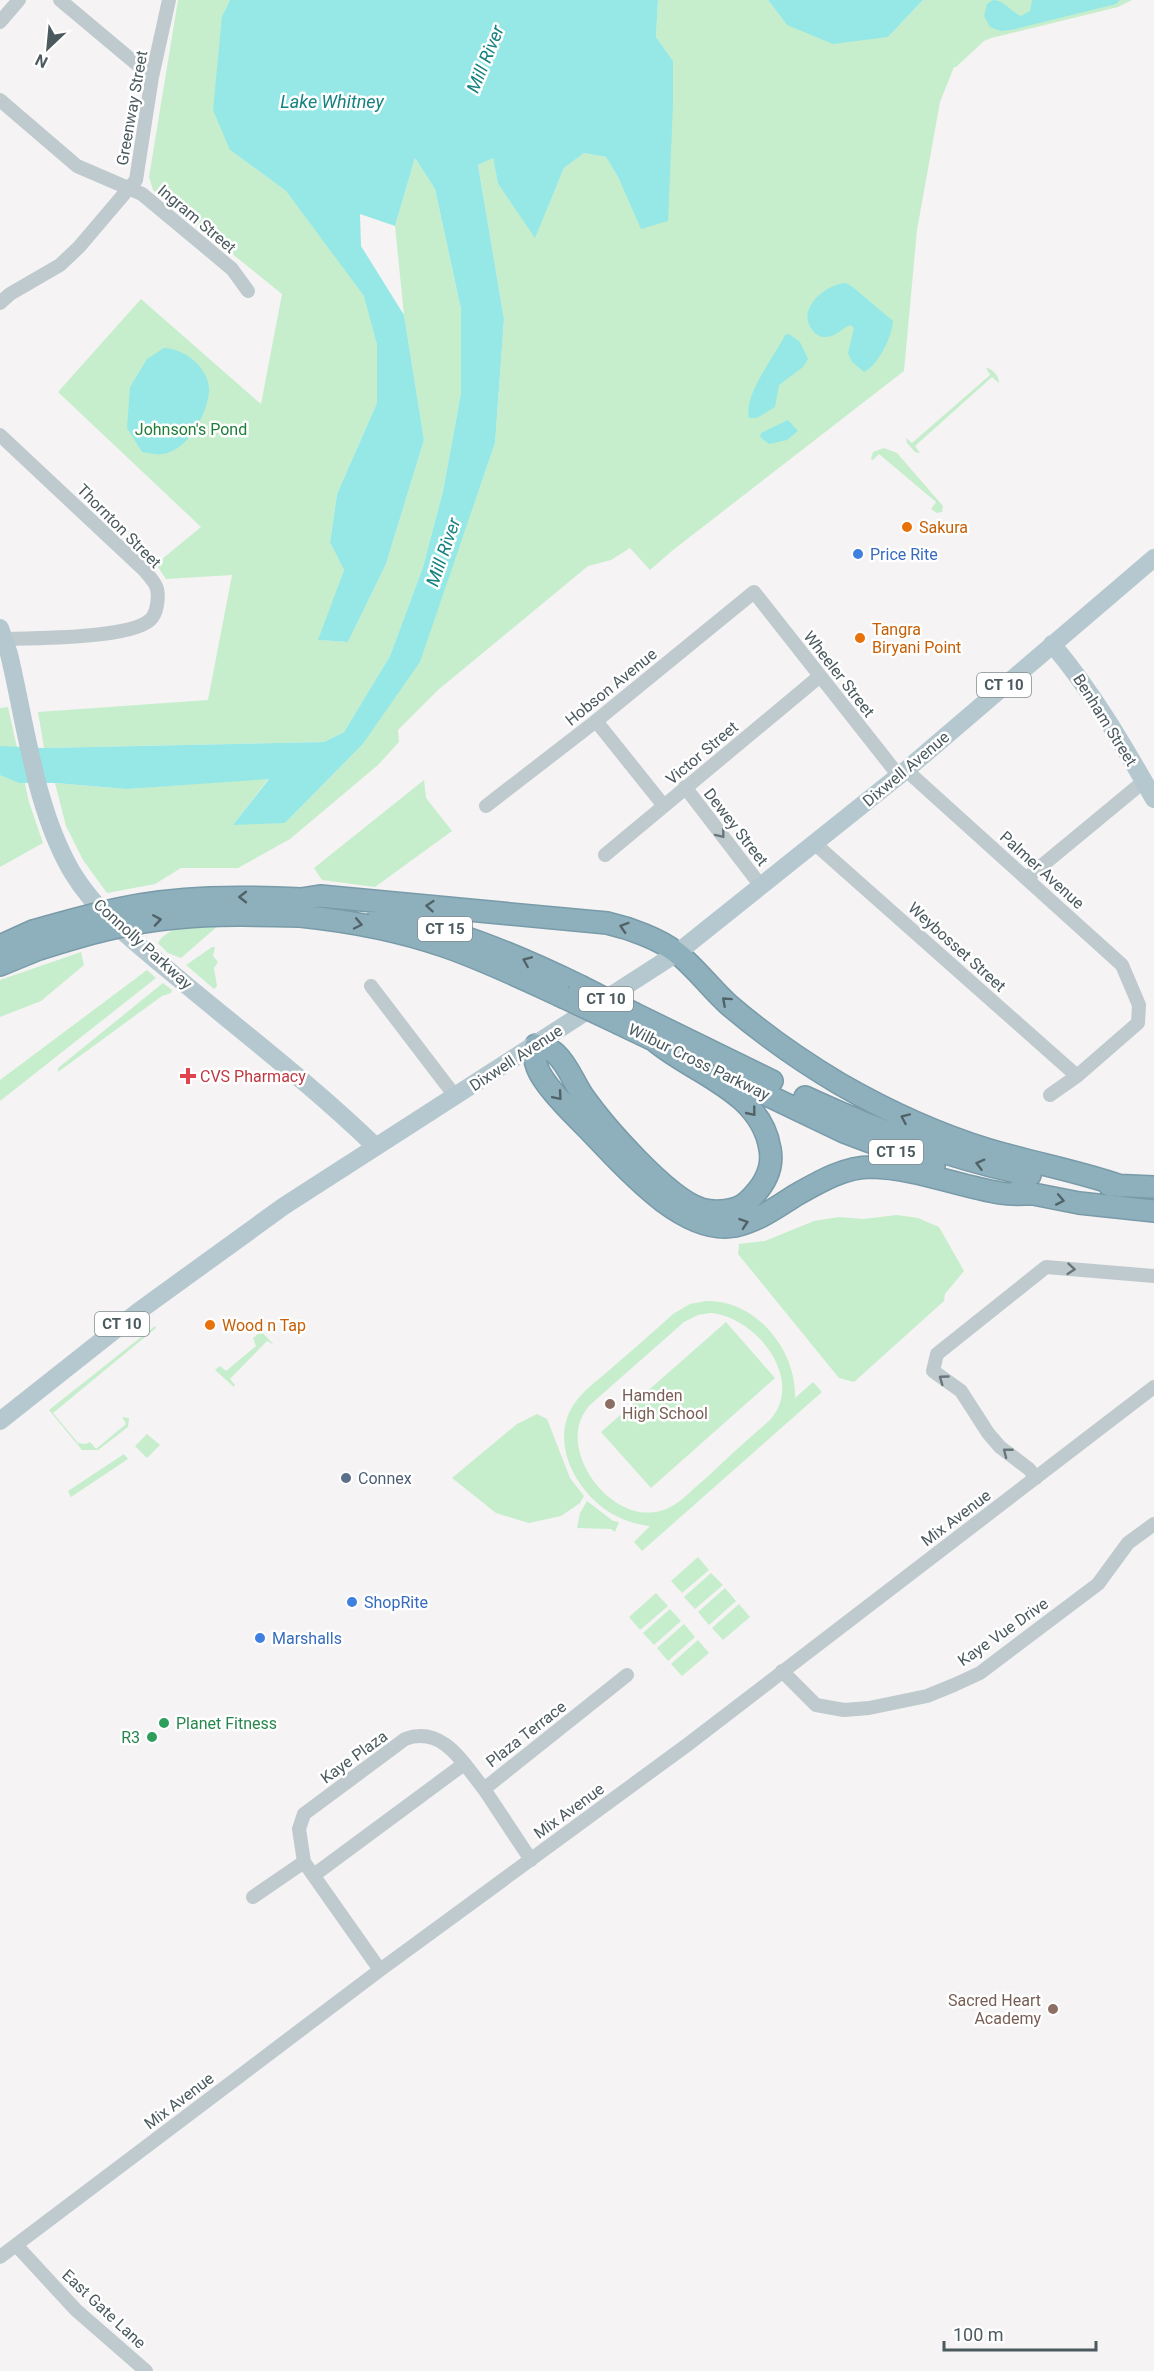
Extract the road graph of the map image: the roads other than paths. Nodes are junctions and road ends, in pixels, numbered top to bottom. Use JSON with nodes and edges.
{"nodes":[{"id":1,"x":19,"y":0,"type":"edge"},
{"id":2,"x":60,"y":0,"type":"edge"},
{"id":3,"x":169,"y":0,"type":"edge"},
{"id":4,"x":0,"y":22,"type":"edge"},
{"id":5,"x":152,"y":77,"type":"junction"},
{"id":6,"x":0,"y":100,"type":"edge"},
{"id":7,"x":130,"y":189,"type":"junction"},
{"id":8,"x":248,"y":291,"type":"dead end"},
{"id":9,"x":0,"y":303,"type":"edge"},
{"id":10,"x":0,"y":435,"type":"edge"},
{"id":11,"x":1154,"y":558,"type":"edge"},
{"id":12,"x":754,"y":592,"type":"joint"},
{"id":13,"x":2,"y":635,"type":"edge"},
{"id":14,"x":1052,"y":644,"type":"junction"},
{"id":15,"x":820,"y":676,"type":"junction"},
{"id":16,"x":596,"y":721,"type":"junction"},
{"id":17,"x":902,"y":773,"type":"junction"},
{"id":18,"x":1143,"y":782,"type":"junction"},
{"id":19,"x":685,"y":788,"type":"junction"},
{"id":20,"x":1154,"y":799,"type":"edge"},
{"id":21,"x":486,"y":806,"type":"dead end"},
{"id":22,"x":664,"y":806,"type":"junction"},
{"id":23,"x":814,"y":843,"type":"junction"},
{"id":24,"x":605,"y":855,"type":"dead end"},
{"id":25,"x":1027,"y":878,"type":"junction"},
{"id":26,"x":761,"y":886,"type":"junction"},
{"id":27,"x":300,"y":908,"type":"junction"},
{"id":28,"x":36,"y":940,"type":"junction"},
{"id":29,"x":0,"y":946,"type":"edge"},
{"id":30,"x":676,"y":953,"type":"junction"},
{"id":31,"x":0,"y":965,"type":"edge"},
{"id":32,"x":371,"y":986,"type":"dead end"},
{"id":33,"x":628,"y":1019,"type":"junction"},
{"id":34,"x":655,"y":1041,"type":"junction"},
{"id":35,"x":536,"y":1045,"type":"junction"},
{"id":36,"x":1077,"y":1076,"type":"junction"},
{"id":37,"x":1050,"y":1095,"type":"dead end"},
{"id":38,"x":455,"y":1096,"type":"junction"},
{"id":39,"x":375,"y":1146,"type":"junction"},
{"id":40,"x":1121,"y":1186,"type":"junction"},
{"id":41,"x":1154,"y":1187,"type":"edge"},
{"id":42,"x":1032,"y":1194,"type":"junction"},
{"id":43,"x":1154,"y":1212,"type":"edge"},
{"id":44,"x":1154,"y":1276,"type":"edge"},
{"id":45,"x":1154,"y":1387,"type":"edge"},
{"id":46,"x":0,"y":1421,"type":"edge"},
{"id":47,"x":1036,"y":1478,"type":"junction"},
{"id":48,"x":1154,"y":1524,"type":"edge"},
{"id":49,"x":782,"y":1671,"type":"junction"},
{"id":50,"x":627,"y":1675,"type":"dead end"},
{"id":51,"x":464,"y":1764,"type":"junction"},
{"id":52,"x":484,"y":1789,"type":"junction"},
{"id":53,"x":531,"y":1860,"type":"junction"},
{"id":54,"x":304,"y":1862,"type":"junction"},
{"id":55,"x":314,"y":1875,"type":"junction"},
{"id":56,"x":253,"y":1897,"type":"dead end"},
{"id":57,"x":380,"y":1970,"type":"junction"},
{"id":58,"x":16,"y":2245,"type":"junction"},
{"id":59,"x":0,"y":2257,"type":"edge"},
{"id":60,"x":146,"y":2371,"type":"edge"}],
"edges":[{"from":1,"to":4,"type":"street"},
{"from":2,"to":5,"type":"street"},
{"from":3,"to":5,"type":"street","name":"Greenway Street"},
{"from":5,"to":7,"type":"street","name":"Greenway Street"},
{"from":6,"to":7,"type":"street","name":"Ingram Street"},
{"from":7,"to":8,"type":"street","name":"Ingram Street"},
{"from":7,"to":9,"type":"street","name":"Greenway Street"},
{"from":10,"to":13,"type":"street","name":"Thornton Street"},
{"from":11,"to":14,"type":"main road","name":"Dixwell Avenue","number":"CT 10"},
{"from":12,"to":15,"type":"street","name":"Wheeler Street"},
{"from":12,"to":16,"type":"street","name":"Hobson Avenue"},
{"from":13,"to":39,"type":"main road","name":"Connolly Parkway"},
{"from":14,"to":17,"type":"main road","name":"Dixwell Avenue","number":"CT 10"},
{"from":14,"to":18,"type":"main road","name":"Benham Street"},
{"from":15,"to":17,"type":"street","name":"Wheeler Street"},
{"from":15,"to":19,"type":"street","name":"Victor Street"},
{"from":16,"to":21,"type":"street","name":"Hobson Avenue"},
{"from":16,"to":22,"type":"street"},
{"from":17,"to":23,"type":"main road","name":"Dixwell Avenue","number":"CT 10"},
{"from":17,"to":25,"type":"street","name":"Palmer Avenue"},
{"from":18,"to":20,"type":"main road","name":"Benham Street"},
{"from":18,"to":25,"type":"street"},
{"from":19,"to":22,"type":"street","name":"Victor Street"},
{"from":19,"to":26,"type":"street","name":"Dewey Street","one_way":true},
{"from":22,"to":24,"type":"street","name":"Victor Street"},
{"from":23,"to":26,"type":"main road","name":"Dixwell Avenue","number":"CT 10"},
{"from":23,"to":36,"type":"street","name":"Weybosset Street"},
{"from":25,"to":36,"type":"street","name":"Palmer Avenue"},
{"from":26,"to":30,"type":"main road","name":"Dixwell Avenue","number":"CT 10"},
{"from":27,"to":28,"type":"highway","name":"Wilbur Cross Parkway","number":"CT 15","bridge":true},
{"from":30,"to":27,"type":"highway","one_way":true},
{"from":27,"to":33,"type":"highway","name":"Wilbur Cross Parkway","number":"CT 15","bridge":true},
{"from":28,"to":29,"type":"highway","name":"Wilbur Cross Parkway","number":"CT 15"},
{"from":28,"to":31,"type":"highway","name":"Wilbur Cross Parkway","number":"CT 15"},
{"from":30,"to":35,"type":"main road","name":"Dixwell Avenue","number":"CT 10"},
{"from":40,"to":30,"type":"highway","one_way":true},
{"from":32,"to":38,"type":"street"},
{"from":33,"to":34,"type":"highway","name":"Wilbur Cross Parkway","number":"CT 15"},
{"from":40,"to":33,"type":"highway","name":"Wilbur Cross Parkway","number":"CT 15","one_way":true},
{"from":34,"to":35,"type":"highway","one_way":true},
{"from":34,"to":42,"type":"highway","name":"Wilbur Cross Parkway","number":"CT 15"},
{"from":35,"to":38,"type":"main road","name":"Dixwell Avenue","number":"CT 10"},
{"from":35,"to":42,"type":"highway","one_way":true},
{"from":36,"to":37,"type":"street"},
{"from":38,"to":39,"type":"main road","name":"Dixwell Avenue","number":"CT 10"},
{"from":39,"to":46,"type":"main road","name":"Dixwell Avenue","number":"CT 10"},
{"from":40,"to":41,"type":"highway","name":"Wilbur Cross Parkway","number":"CT 15"},
{"from":42,"to":43,"type":"highway","name":"Wilbur Cross Parkway","number":"CT 15","one_way":true},
{"from":47,"to":44,"type":"street","one_way":true},
{"from":45,"to":47,"type":"street","name":"Mix Avenue"},
{"from":47,"to":49,"type":"street","name":"Mix Avenue"},
{"from":48,"to":49,"type":"street","name":"Kaye Vue Drive"},
{"from":49,"to":53,"type":"street","name":"Mix Avenue"},
{"from":50,"to":52,"type":"street","name":"Plaza Terrace"},
{"from":51,"to":52,"type":"street","name":"Kaye Plaza"},
{"from":51,"to":54,"type":"street","name":"Kaye Plaza"},
{"from":51,"to":55,"type":"street"},
{"from":52,"to":53,"type":"street","name":"Plaza Terrace"},
{"from":53,"to":57,"type":"street","name":"Mix Avenue"},
{"from":54,"to":55,"type":"street"},
{"from":54,"to":56,"type":"street"},
{"from":55,"to":57,"type":"street"},
{"from":57,"to":58,"type":"street","name":"Mix Avenue"},
{"from":58,"to":59,"type":"street","name":"Mix Avenue"},
{"from":58,"to":60,"type":"street","name":"East Gate Lane"}]}
